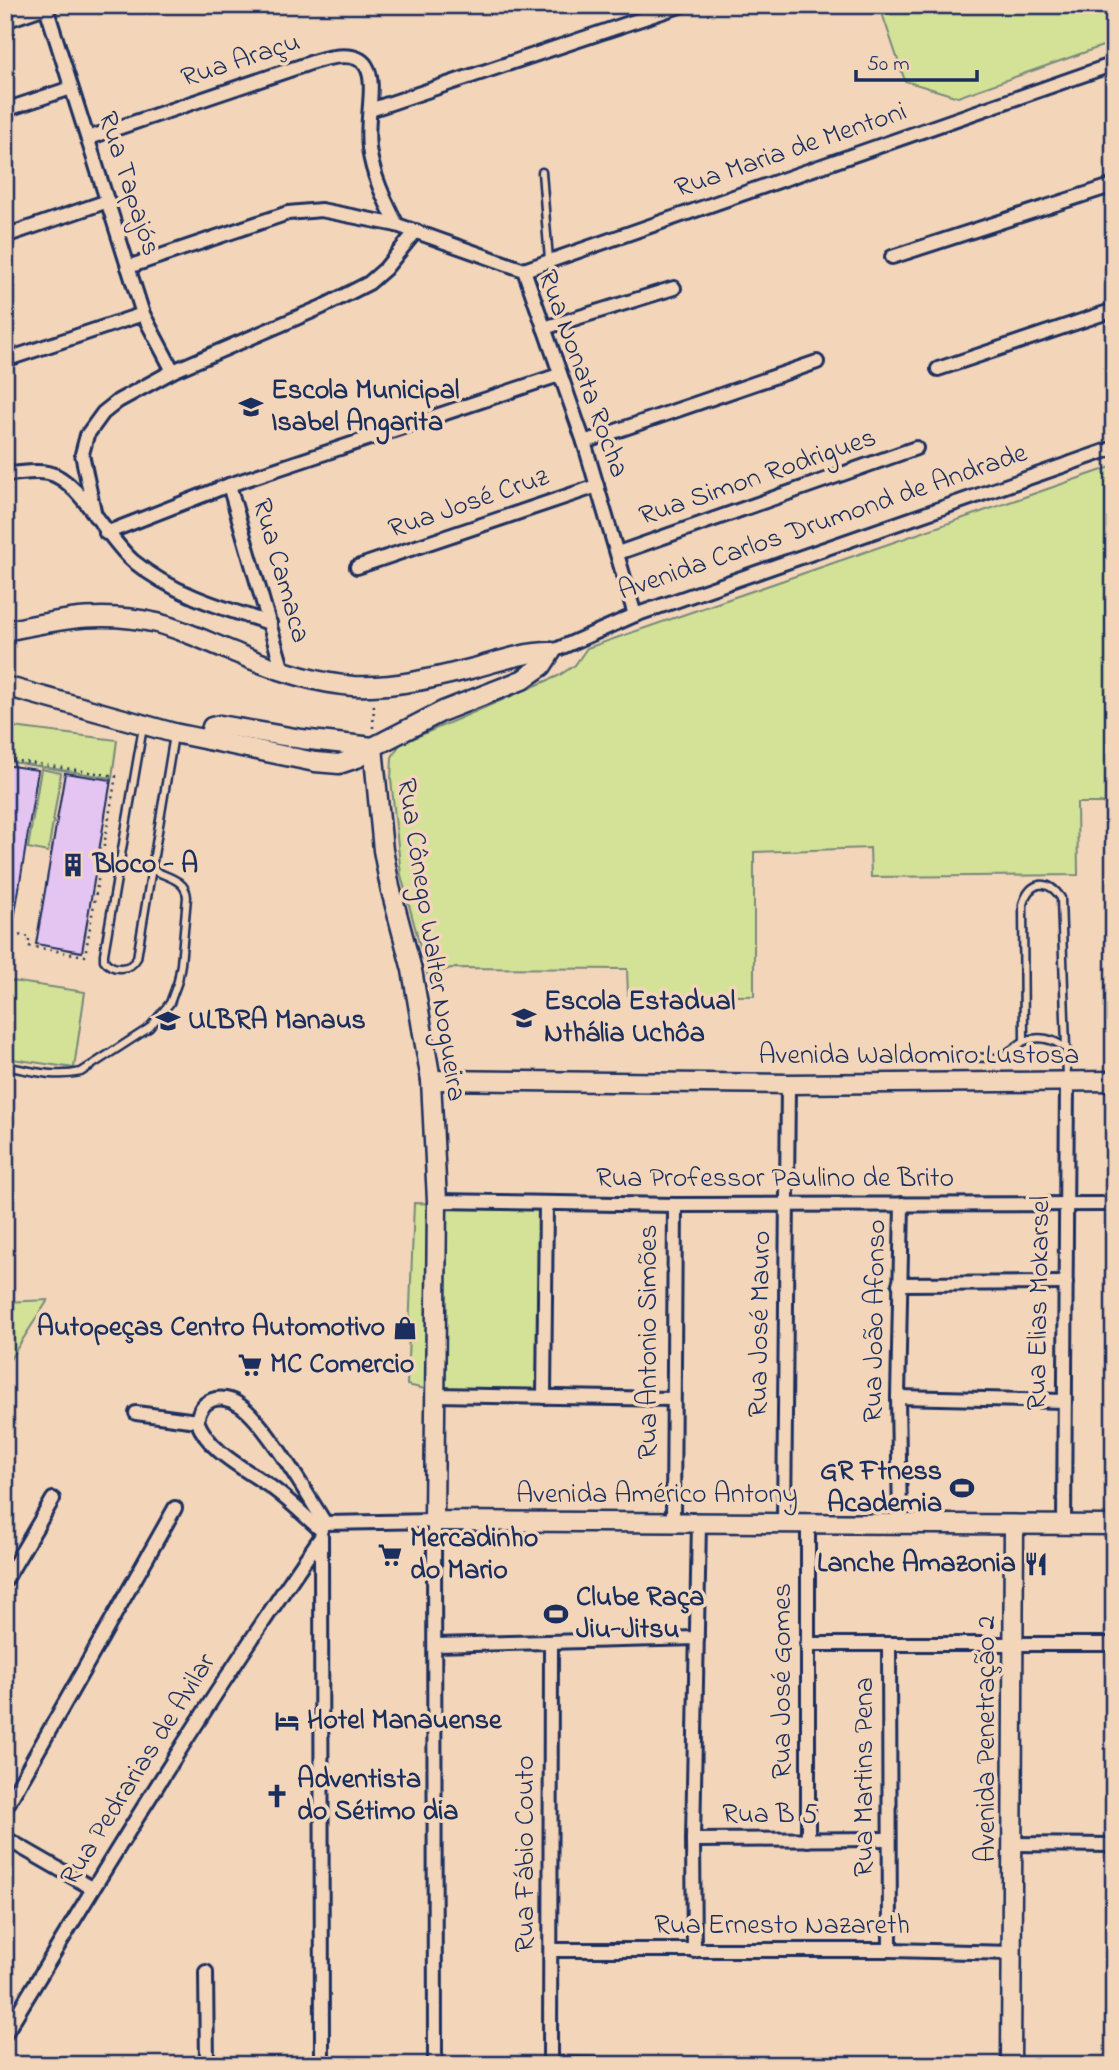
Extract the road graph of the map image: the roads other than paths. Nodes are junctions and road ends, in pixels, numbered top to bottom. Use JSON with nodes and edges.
{"nodes":[{"id":1,"x":683,"y":5,"type":"edge"},
{"id":2,"x":49,"y":6,"type":"edge"},
{"id":3,"x":5,"y":21,"type":"edge"},
{"id":4,"x":1114,"y":64,"type":"edge"},
{"id":5,"x":71,"y":88,"type":"junction"},
{"id":6,"x":5,"y":110,"type":"edge"},
{"id":7,"x":370,"y":110,"type":"junction"},
{"id":8,"x":88,"y":138,"type":"junction"},
{"id":9,"x":542,"y":172,"type":"dead end"},
{"id":10,"x":1114,"y":185,"type":"edge"},
{"id":11,"x":108,"y":201,"type":"junction"},
{"id":12,"x":397,"y":225,"type":"junction"},
{"id":13,"x":416,"y":231,"type":"junction"},
{"id":14,"x":5,"y":236,"type":"edge"},
{"id":15,"x":892,"y":257,"type":"dead end"},
{"id":16,"x":550,"y":260,"type":"junction"},
{"id":17,"x":128,"y":267,"type":"junction"},
{"id":18,"x":524,"y":270,"type":"junction"},
{"id":19,"x":674,"y":288,"type":"dead end"},
{"id":20,"x":1114,"y":310,"type":"edge"},
{"id":21,"x":143,"y":314,"type":"junction"},
{"id":22,"x":544,"y":328,"type":"junction"},
{"id":23,"x":5,"y":360,"type":"edge"},
{"id":24,"x":817,"y":362,"type":"dead end"},
{"id":25,"x":937,"y":369,"type":"dead end"},
{"id":26,"x":173,"y":371,"type":"junction"},
{"id":27,"x":559,"y":375,"type":"junction"},
{"id":28,"x":584,"y":442,"type":"junction"},
{"id":29,"x":916,"y":448,"type":"dead end"},
{"id":30,"x":1114,"y":448,"type":"edge"},
{"id":31,"x":5,"y":474,"type":"edge"},
{"id":32,"x":229,"y":485,"type":"junction"},
{"id":33,"x":597,"y":486,"type":"junction"},
{"id":34,"x":95,"y":516,"type":"junction"},
{"id":35,"x":106,"y":533,"type":"junction"},
{"id":36,"x":618,"y":553,"type":"junction"},
{"id":37,"x":357,"y":567,"type":"dead end"},
{"id":38,"x":635,"y":615,"type":"junction"},
{"id":39,"x":270,"y":623,"type":"junction"},
{"id":40,"x":5,"y":631,"type":"edge"},
{"id":41,"x":551,"y":652,"type":"junction"},
{"id":42,"x":283,"y":671,"type":"junction"},
{"id":43,"x":5,"y":686,"type":"edge"},
{"id":44,"x":143,"y":726,"type":"junction"},
{"id":45,"x":174,"y":733,"type":"junction"},
{"id":46,"x":373,"y":747,"type":"junction"},
{"id":47,"x":153,"y":870,"type":"junction"},
{"id":48,"x":1024,"y":1041,"type":"junction"},
{"id":49,"x":1067,"y":1049,"type":"junction"},
{"id":50,"x":949,"y":1057,"type":"dead end"},
{"id":51,"x":5,"y":1066,"type":"edge"},
{"id":52,"x":431,"y":1080,"type":"junction"},
{"id":53,"x":1114,"y":1081,"type":"edge"},
{"id":54,"x":1067,"y":1082,"type":"junction"},
{"id":55,"x":788,"y":1084,"type":"junction"},
{"id":56,"x":437,"y":1201,"type":"junction"},
{"id":57,"x":546,"y":1203,"type":"junction"},
{"id":58,"x":1066,"y":1203,"type":"junction"},
{"id":59,"x":786,"y":1204,"type":"junction"},
{"id":60,"x":902,"y":1204,"type":"junction"},
{"id":61,"x":1114,"y":1204,"type":"edge"},
{"id":62,"x":675,"y":1205,"type":"junction"},
{"id":63,"x":1066,"y":1283,"type":"junction"},
{"id":64,"x":900,"y":1284,"type":"junction"},
{"id":65,"x":435,"y":1395,"type":"junction"},
{"id":66,"x":544,"y":1397,"type":"junction"},
{"id":67,"x":898,"y":1397,"type":"junction"},
{"id":68,"x":672,"y":1399,"type":"junction"},
{"id":69,"x":1064,"y":1401,"type":"junction"},
{"id":70,"x":136,"y":1413,"type":"dead end"},
{"id":71,"x":197,"y":1421,"type":"junction"},
{"id":72,"x":53,"y":1499,"type":"dead end"},
{"id":73,"x":175,"y":1508,"type":"dead end"},
{"id":74,"x":435,"y":1521,"type":"junction"},
{"id":75,"x":673,"y":1521,"type":"junction"},
{"id":76,"x":699,"y":1522,"type":"junction"},
{"id":77,"x":784,"y":1522,"type":"junction"},
{"id":78,"x":808,"y":1522,"type":"junction"},
{"id":79,"x":900,"y":1523,"type":"junction"},
{"id":80,"x":1064,"y":1524,"type":"junction"},
{"id":81,"x":1114,"y":1524,"type":"edge"},
{"id":82,"x":1014,"y":1525,"type":"junction"},
{"id":83,"x":322,"y":1530,"type":"junction"},
{"id":84,"x":5,"y":1580,"type":"edge"},
{"id":85,"x":697,"y":1638,"type":"junction"},
{"id":86,"x":551,"y":1643,"type":"junction"},
{"id":87,"x":1013,"y":1643,"type":"junction"},
{"id":88,"x":807,"y":1644,"type":"junction"},
{"id":89,"x":1114,"y":1644,"type":"edge"},
{"id":90,"x":436,"y":1645,"type":"junction"},
{"id":91,"x":889,"y":1645,"type":"junction"},
{"id":92,"x":5,"y":1809,"type":"edge"},
{"id":93,"x":5,"y":1838,"type":"edge"},
{"id":94,"x":888,"y":1839,"type":"junction"},
{"id":95,"x":693,"y":1840,"type":"junction"},
{"id":96,"x":808,"y":1840,"type":"junction"},
{"id":97,"x":1012,"y":1844,"type":"junction"},
{"id":98,"x":1114,"y":1845,"type":"edge"},
{"id":99,"x":93,"y":1888,"type":"junction"},
{"id":100,"x":551,"y":1950,"type":"junction"},
{"id":101,"x":890,"y":1950,"type":"junction"},
{"id":102,"x":694,"y":1951,"type":"junction"},
{"id":103,"x":1013,"y":1953,"type":"junction"},
{"id":104,"x":206,"y":1972,"type":"dead end"},
{"id":105,"x":5,"y":2034,"type":"edge"},
{"id":106,"x":550,"y":2064,"type":"edge"},
{"id":107,"x":207,"y":2065,"type":"edge"},
{"id":108,"x":322,"y":2065,"type":"edge"},
{"id":109,"x":435,"y":2065,"type":"edge"},
{"id":110,"x":600,"y":2065,"type":"edge"},
{"id":111,"x":1011,"y":2065,"type":"edge"}],
"edges":[{"from":1,"to":7,"type":"street"},
{"from":2,"to":3,"type":"street"},
{"from":2,"to":5,"type":"street","name":"Rua Tapajós"},
{"from":4,"to":16,"type":"street","name":"Rua Maria de Mentoni"},
{"from":5,"to":6,"type":"street"},
{"from":5,"to":8,"type":"street","name":"Rua Tapajós"},
{"from":7,"to":8,"type":"street","name":"Rua Araçu"},
{"from":7,"to":12,"type":"street"},
{"from":8,"to":11,"type":"street","name":"Rua Tapajós"},
{"from":9,"to":16,"type":"lane"},
{"from":10,"to":15,"type":"street"},
{"from":11,"to":14,"type":"street"},
{"from":11,"to":17,"type":"street","name":"Rua Tapajós"},
{"from":12,"to":13,"type":"street","name":"Rua Nonata Rocha"},
{"from":12,"to":17,"type":"street","name":"Rua Nonata Rocha"},
{"from":13,"to":18,"type":"street","name":"Rua Nonata Rocha"},
{"from":13,"to":26,"type":"street"},
{"from":16,"to":18,"type":"street","name":"Rua Maria de Mentoni"},
{"from":17,"to":21,"type":"street","name":"Rua Tapajós"},
{"from":18,"to":22,"type":"street","name":"Rua Nonata Rocha"},
{"from":19,"to":22,"type":"street"},
{"from":20,"to":25,"type":"street"},
{"from":21,"to":23,"type":"street"},
{"from":21,"to":26,"type":"street","name":"Rua Tapajós"},
{"from":22,"to":27,"type":"street","name":"Rua Nonata Rocha"},
{"from":24,"to":28,"type":"street"},
{"from":26,"to":34,"type":"street"},
{"from":27,"to":28,"type":"street","name":"Rua Nonata Rocha"},
{"from":27,"to":32,"type":"street"},
{"from":28,"to":33,"type":"street","name":"Rua Nonata Rocha"},
{"from":29,"to":36,"type":"street","name":"Rua Simon Rodrigues"},
{"from":30,"to":38,"type":"street","name":"Avenida Carlos Drumond de Andrade"},
{"from":31,"to":34,"type":"street"},
{"from":32,"to":35,"type":"street"},
{"from":32,"to":39,"type":"street","name":"Rua Camaca"},
{"from":33,"to":36,"type":"street","name":"Rua Nonata Rocha"},
{"from":33,"to":37,"type":"street","name":"Rua José Cruz"},
{"from":34,"to":35,"type":"street"},
{"from":35,"to":39,"type":"street"},
{"from":36,"to":38,"type":"street","name":"Rua Nonata Rocha"},
{"from":38,"to":41,"type":"street","name":"Avenida Carlos Drumond de Andrade"},
{"from":39,"to":42,"type":"street","name":"Rua Camaca"},
{"from":40,"to":42,"type":"street","name":"Avenida Carlos Drumond de Andrade"},
{"from":41,"to":42,"type":"street","name":"Avenida Carlos Drumond de Andrade"},
{"from":41,"to":46,"type":"street","name":"Avenida Carlos Drumond de Andrade"},
{"from":43,"to":44,"type":"street","name":"Avenida Carlos Drumond de Andrade"},
{"from":44,"to":45,"type":"street","name":"Avenida Carlos Drumond de Andrade"},
{"from":44,"to":47,"type":"lane"},
{"from":45,"to":46,"type":"street","name":"Avenida Carlos Drumond de Andrade"},
{"from":45,"to":47,"type":"lane"},
{"from":46,"to":52,"type":"street","name":"Rua Cônego Walter Nogueira"},
{"from":47,"to":51,"type":"lane"},
{"from":48,"to":49,"type":"lane"},
{"from":48,"to":49,"type":"lane"},
{"from":48,"to":50,"type":"lane"},
{"from":49,"to":54,"type":"lane"},
{"from":52,"to":55,"type":"street","name":"Avenida Waldomiro Lustosa"},
{"from":52,"to":56,"type":"street","name":"Rua Cônego Walter Nogueira"},
{"from":53,"to":54,"type":"street","name":"Avenida Waldomiro Lustosa"},
{"from":54,"to":55,"type":"street","name":"Avenida Waldomiro Lustosa"},
{"from":54,"to":58,"type":"street","name":"Rua Elias Mokarsel"},
{"from":55,"to":59,"type":"street","name":"Rua José Mauro"},
{"from":56,"to":57,"type":"street","name":"Rua Professor Paulino de Brito"},
{"from":56,"to":65,"type":"street","name":"Rua Cônego Walter Nogueira"},
{"from":57,"to":62,"type":"street","name":"Rua Professor Paulino de Brito"},
{"from":57,"to":66,"type":"street"},
{"from":58,"to":60,"type":"street","name":"Rua Professor Paulino de Brito"},
{"from":58,"to":61,"type":"street","name":"Rua Professor Paulino de Brito"},
{"from":58,"to":63,"type":"street","name":"Rua Elias Mokarsel"},
{"from":59,"to":60,"type":"street","name":"Rua Professor Paulino de Brito"},
{"from":59,"to":62,"type":"street","name":"Rua Professor Paulino de Brito"},
{"from":59,"to":77,"type":"street","name":"Rua José Mauro"},
{"from":60,"to":64,"type":"street","name":"Rua João Afonso"},
{"from":62,"to":68,"type":"street","name":"Rua Antonio Simões"},
{"from":63,"to":64,"type":"street"},
{"from":63,"to":69,"type":"street","name":"Rua Elias Mokarsel"},
{"from":64,"to":67,"type":"street","name":"Rua João Afonso"},
{"from":65,"to":66,"type":"street"},
{"from":65,"to":74,"type":"street","name":"Rua Cônego Walter Nogueira"},
{"from":66,"to":68,"type":"street"},
{"from":67,"to":69,"type":"street"},
{"from":67,"to":79,"type":"street","name":"Rua João Afonso"},
{"from":68,"to":75,"type":"street","name":"Rua Antonio Simões"},
{"from":69,"to":80,"type":"street","name":"Rua Elias Mokarsel"},
{"from":70,"to":71,"type":"street"},
{"from":71,"to":83,"type":"street"},
{"from":71,"to":83,"type":"street"},
{"from":72,"to":84,"type":"street"},
{"from":73,"to":92,"type":"street"},
{"from":74,"to":75,"type":"street","name":"Avenida Américo Antony"},
{"from":74,"to":83,"type":"street","name":"Avenida Américo Antony"},
{"from":74,"to":90,"type":"street","name":"Rua Cônego Walter Nogueira"},
{"from":75,"to":76,"type":"street","name":"Avenida Américo Antony"},
{"from":76,"to":77,"type":"street","name":"Avenida Américo Antony"},
{"from":76,"to":85,"type":"street"},
{"from":77,"to":78,"type":"street","name":"Avenida Américo Antony"},
{"from":78,"to":79,"type":"street","name":"Avenida Américo Antony"},
{"from":78,"to":88,"type":"street","name":"Rua José Gomes"},
{"from":79,"to":82,"type":"street","name":"Avenida Américo Antony"},
{"from":80,"to":81,"type":"street","name":"Avenida Américo Antony"},
{"from":80,"to":82,"type":"street","name":"Avenida Américo Antony"},
{"from":82,"to":87,"type":"street","name":"Avenida Penetração 2"},
{"from":83,"to":99,"type":"street","name":"Rua Pedrarias de Avilar"},
{"from":83,"to":108,"type":"street"},
{"from":85,"to":86,"type":"street"},
{"from":85,"to":95,"type":"street"},
{"from":86,"to":90,"type":"street"},
{"from":86,"to":100,"type":"street","name":"Rua Fábio Couto"},
{"from":87,"to":89,"type":"street"},
{"from":87,"to":91,"type":"street"},
{"from":87,"to":97,"type":"street","name":"Avenida Penetração 2"},
{"from":88,"to":91,"type":"street"},
{"from":88,"to":96,"type":"street","name":"Rua José Gomes"},
{"from":90,"to":109,"type":"street","name":"Rua Cônego Walter Nogueira"},
{"from":91,"to":94,"type":"street","name":"Rua Martins Pena"},
{"from":93,"to":99,"type":"street"},
{"from":94,"to":96,"type":"street","name":"Rua B 5"},
{"from":94,"to":101,"type":"street","name":"Rua Martins Pena"},
{"from":95,"to":96,"type":"street","name":"Rua B 5"},
{"from":95,"to":102,"type":"street"},
{"from":97,"to":98,"type":"street"},
{"from":97,"to":103,"type":"street","name":"Avenida Penetração 2"},
{"from":99,"to":105,"type":"street","name":"Rua Pedrarias de Avilar"},
{"from":100,"to":102,"type":"street","name":"Rua Ernesto Nazareth"},
{"from":100,"to":106,"type":"street","name":"Rua Fábio Couto"},
{"from":101,"to":102,"type":"street","name":"Rua Ernesto Nazareth"},
{"from":101,"to":103,"type":"street","name":"Rua Ernesto Nazareth"},
{"from":103,"to":111,"type":"street","name":"Avenida Penetração 2"},
{"from":104,"to":107,"type":"street"},
{"from":106,"to":110,"type":"street"}]}
